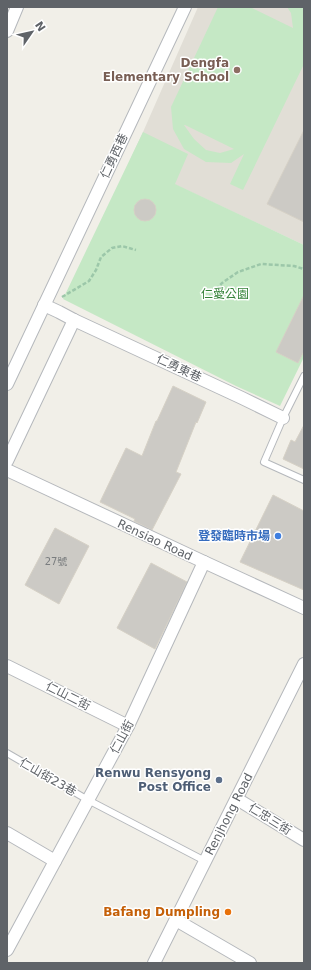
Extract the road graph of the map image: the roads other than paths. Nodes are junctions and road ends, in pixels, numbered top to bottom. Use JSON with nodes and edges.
{"nodes":[{"id":1,"x":17,"y":7,"type":"edge"},
{"id":2,"x":185,"y":7,"type":"edge"},
{"id":3,"x":7,"y":31,"type":"edge"},
{"id":4,"x":44,"y":305,"type":"junction"},
{"id":5,"x":74,"y":320,"type":"junction"},
{"id":6,"x":304,"y":376,"type":"edge"},
{"id":7,"x":7,"y":384,"type":"edge"},
{"id":8,"x":283,"y":418,"type":"junction"},
{"id":9,"x":7,"y":461,"type":"edge"},
{"id":10,"x":7,"y":470,"type":"edge"},
{"id":11,"x":304,"y":480,"type":"edge"},
{"id":12,"x":204,"y":562,"type":"junction"},
{"id":13,"x":304,"y":608,"type":"edge"},
{"id":14,"x":304,"y":664,"type":"edge"},
{"id":15,"x":7,"y":666,"type":"edge"},
{"id":16,"x":300,"y":681,"type":"edge"},
{"id":17,"x":128,"y":726,"type":"junction"},
{"id":18,"x":7,"y":753,"type":"edge"},
{"id":19,"x":237,"y":798,"type":"junction"},
{"id":20,"x":88,"y":800,"type":"junction"},
{"id":21,"x":7,"y":833,"type":"edge"},
{"id":22,"x":304,"y":840,"type":"edge"},
{"id":23,"x":55,"y":861,"type":"junction"},
{"id":24,"x":205,"y":861,"type":"junction"},
{"id":25,"x":176,"y":920,"type":"junction"},
{"id":26,"x":7,"y":950,"type":"edge"},
{"id":27,"x":154,"y":963,"type":"edge"},
{"id":28,"x":250,"y":963,"type":"edge"}],
"edges":[{"from":1,"to":3,"type":"street"},
{"from":2,"to":4,"type":"street","name":"仁勇西巷"},
{"from":4,"to":5,"type":"street"},
{"from":4,"to":7,"type":"street","name":"仁勇西巷"},
{"from":5,"to":8,"type":"street","name":"仁勇東巷"},
{"from":5,"to":9,"type":"street"},
{"from":6,"to":8,"type":"lane"},
{"from":8,"to":11,"type":"lane"},
{"from":10,"to":12,"type":"street","name":"Rensiao Road"},
{"from":12,"to":13,"type":"street","name":"Rensiao Road"},
{"from":12,"to":17,"type":"street","name":"仁山街"},
{"from":14,"to":16,"type":"street","name":"Renjhong Road"},
{"from":15,"to":17,"type":"street","name":"仁山二街"},
{"from":16,"to":19,"type":"street","name":"Renjhong Road"},
{"from":17,"to":20,"type":"street","name":"仁山街"},
{"from":18,"to":20,"type":"lane","name":"仁山街23巷"},
{"from":19,"to":22,"type":"street","name":"仁忠三街"},
{"from":19,"to":24,"type":"street","name":"Renjhong Road"},
{"from":20,"to":23,"type":"street","name":"仁山街"},
{"from":20,"to":24,"type":"lane","name":"仁山街23巷"},
{"from":21,"to":23,"type":"street"},
{"from":23,"to":26,"type":"street","name":"仁山街"},
{"from":24,"to":25,"type":"street","name":"Renjhong Road"},
{"from":25,"to":27,"type":"street","name":"Renjhong Road"},
{"from":25,"to":28,"type":"street"}]}
